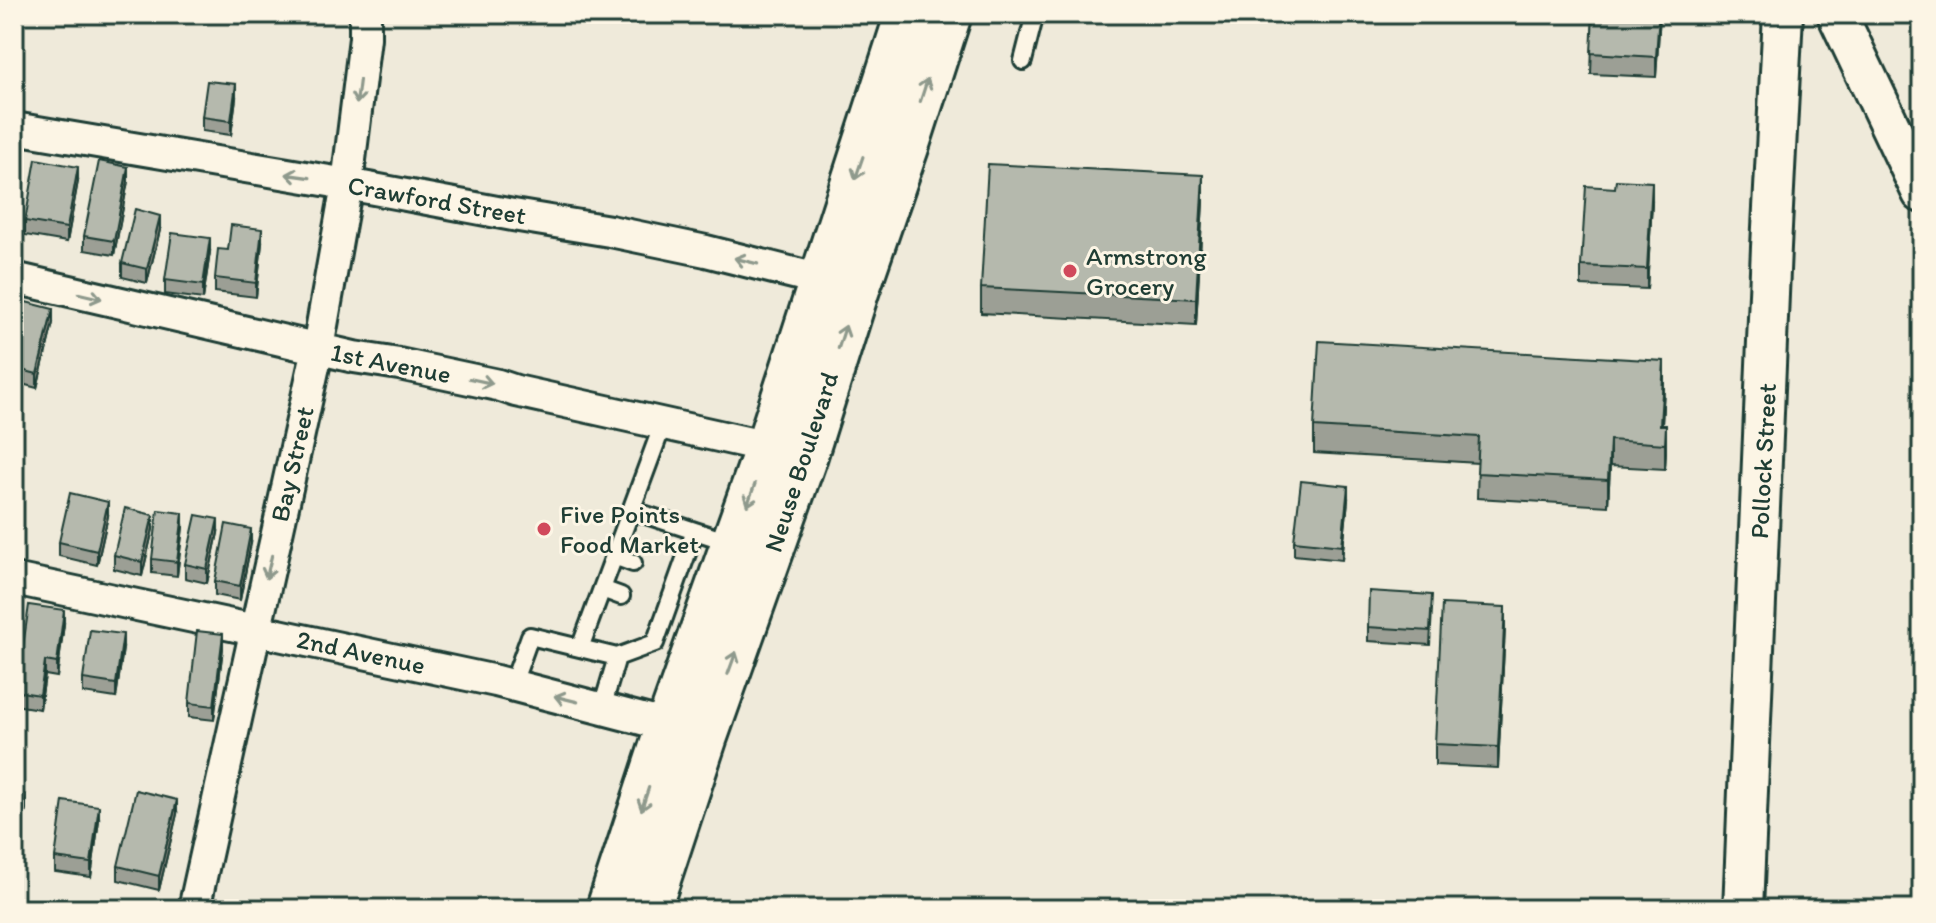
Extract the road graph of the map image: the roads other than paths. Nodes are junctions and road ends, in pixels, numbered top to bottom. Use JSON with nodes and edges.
{"nodes":[{"id":1,"x":365,"y":14,"type":"edge"},
{"id":2,"x":908,"y":14,"type":"edge"},
{"id":3,"x":949,"y":14,"type":"edge"},
{"id":4,"x":1035,"y":14,"type":"edge"},
{"id":5,"x":1783,"y":14,"type":"edge"},
{"id":6,"x":1837,"y":14,"type":"edge"},
{"id":7,"x":1023,"y":61,"type":"dead end"},
{"id":8,"x":14,"y":128,"type":"edge"},
{"id":9,"x":347,"y":184,"type":"junction"},
{"id":10,"x":1922,"y":193,"type":"edge"},
{"id":11,"x":14,"y":278,"type":"edge"},
{"id":12,"x":840,"y":284,"type":"junction"},
{"id":13,"x":318,"y":348,"type":"junction"},
{"id":14,"x":663,"y":424,"type":"junction"},
{"id":15,"x":768,"y":447,"type":"junction"},
{"id":16,"x":631,"y":510,"type":"junction"},
{"id":17,"x":714,"y":537,"type":"junction"},
{"id":18,"x":614,"y":556,"type":"junction"},
{"id":19,"x":633,"y":563,"type":"dead end"},
{"id":20,"x":14,"y":579,"type":"edge"},
{"id":21,"x":602,"y":589,"type":"junction"},
{"id":22,"x":621,"y":596,"type":"dead end"},
{"id":23,"x":255,"y":630,"type":"junction"},
{"id":24,"x":580,"y":648,"type":"junction"},
{"id":25,"x":675,"y":651,"type":"junction"},
{"id":26,"x":617,"y":657,"type":"junction"},
{"id":27,"x":512,"y":686,"type":"junction"},
{"id":28,"x":602,"y":708,"type":"junction"},
{"id":29,"x":687,"y":730,"type":"junction"},
{"id":30,"x":194,"y":909,"type":"edge"},
{"id":31,"x":609,"y":909,"type":"edge"},
{"id":32,"x":648,"y":909,"type":"edge"},
{"id":33,"x":1746,"y":909,"type":"edge"}],
"edges":[{"from":1,"to":9,"type":"street","name":"Bay Street","one_way":true},
{"from":2,"to":12,"type":"main road","name":"Neuse Boulevard","one_way":true},
{"from":12,"to":3,"type":"main road","name":"Neuse Boulevard","one_way":true},
{"from":4,"to":7,"type":"lane"},
{"from":5,"to":33,"type":"street","name":"Pollock Street"},
{"from":6,"to":10,"type":"street"},
{"from":9,"to":8,"type":"street","name":"Crawford Street","one_way":true},
{"from":12,"to":9,"type":"street","name":"Crawford Street","one_way":true},
{"from":9,"to":13,"type":"street","name":"Bay Street"},
{"from":11,"to":13,"type":"street","name":"1st Avenue","one_way":true},
{"from":12,"to":15,"type":"main road","name":"Neuse Boulevard"},
{"from":29,"to":12,"type":"main road","name":"Neuse Boulevard","one_way":true},
{"from":13,"to":14,"type":"street","name":"1st Avenue","one_way":true},
{"from":13,"to":23,"type":"street","name":"Bay Street","one_way":true},
{"from":14,"to":15,"type":"street","name":"1st Avenue"},
{"from":14,"to":16,"type":"lane"},
{"from":15,"to":17,"type":"main road","name":"Neuse Boulevard","one_way":true},
{"from":16,"to":17,"type":"lane"},
{"from":16,"to":18,"type":"lane"},
{"from":17,"to":25,"type":"main road","name":"Neuse Boulevard"},
{"from":17,"to":25,"type":"lane"},
{"from":18,"to":19,"type":"lane"},
{"from":18,"to":21,"type":"lane"},
{"from":20,"to":23,"type":"street","name":"2nd Avenue"},
{"from":21,"to":22,"type":"lane"},
{"from":21,"to":24,"type":"lane"},
{"from":23,"to":27,"type":"street","name":"2nd Avenue"},
{"from":23,"to":30,"type":"street","name":"Bay Street"},
{"from":24,"to":26,"type":"lane"},
{"from":24,"to":27,"type":"lane"},
{"from":25,"to":26,"type":"lane"},
{"from":25,"to":29,"type":"main road","name":"Neuse Boulevard"},
{"from":26,"to":28,"type":"lane"},
{"from":28,"to":27,"type":"street","name":"2nd Avenue","one_way":true},
{"from":28,"to":29,"type":"street","name":"2nd Avenue"},
{"from":29,"to":31,"type":"main road","name":"Neuse Boulevard","one_way":true},
{"from":29,"to":32,"type":"main road","name":"Neuse Boulevard"}]}
